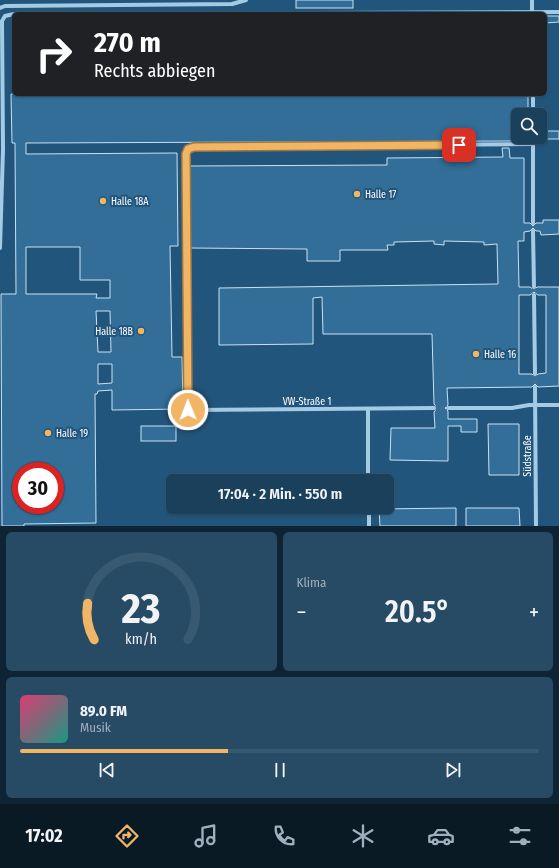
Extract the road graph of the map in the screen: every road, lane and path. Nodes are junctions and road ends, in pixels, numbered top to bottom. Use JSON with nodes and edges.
{"nodes":[{"id":1,"x":246,"y":0,"type":"edge"},
{"id":2,"x":532,"y":0,"type":"edge"},
{"id":3,"x":0,"y":8,"type":"edge"},
{"id":4,"x":532,"y":12,"type":"edge"},
{"id":5,"x":547,"y":12,"type":"edge"},
{"id":6,"x":559,"y":12,"type":"edge"},
{"id":7,"x":12,"y":14,"type":"edge"},
{"id":8,"x":533,"y":96,"type":"edge"},
{"id":9,"x":533,"y":108,"type":"edge"},
{"id":10,"x":533,"y":223,"type":"dead end"},
{"id":11,"x":533,"y":231,"type":"dead end"},
{"id":12,"x":0,"y":248,"type":"edge"},
{"id":13,"x":534,"y":287,"type":"tunnel mouth"},
{"id":14,"x":534,"y":295,"type":"tunnel mouth"},
{"id":15,"x":535,"y":374,"type":"tunnel mouth"},
{"id":16,"x":535,"y":387,"type":"tunnel mouth"},
{"id":17,"x":535,"y":405,"type":"junction"},
{"id":18,"x":559,"y":405,"type":"edge"},
{"id":19,"x":434,"y":408,"type":"tunnel mouth"},
{"id":20,"x":448,"y":408,"type":"tunnel mouth"},
{"id":21,"x":368,"y":409,"type":"junction"},
{"id":22,"x":188,"y":410,"type":"junction"},
{"id":23,"x":182,"y":415,"type":"dead end"},
{"id":24,"x":368,"y":474,"type":"edge"},
{"id":25,"x":368,"y":514,"type":"edge"},
{"id":26,"x":369,"y":526,"type":"edge"},
{"id":27,"x":536,"y":526,"type":"edge"}],
"edges":[{"from":1,"to":3,"type":"street"},
{"from":2,"to":4,"type":"street"},
{"from":5,"to":6,"type":"street"},
{"from":7,"to":12,"type":"street"},
{"from":8,"to":9,"type":"street"},
{"from":10,"to":22,"type":"street"},
{"from":11,"to":13,"type":"street"},
{"from":14,"to":15,"type":"street"},
{"from":16,"to":17,"type":"street","name":"Südstraße"},
{"from":17,"to":18,"type":"street"},
{"from":17,"to":20,"type":"street"},
{"from":17,"to":27,"type":"street","name":"Südstraße"},
{"from":19,"to":21,"type":"street","name":"VW-Straße 1"},
{"from":21,"to":22,"type":"street","name":"VW-Straße 1"},
{"from":21,"to":24,"type":"street"},
{"from":22,"to":23,"type":"street"},
{"from":25,"to":26,"type":"street"}]}
